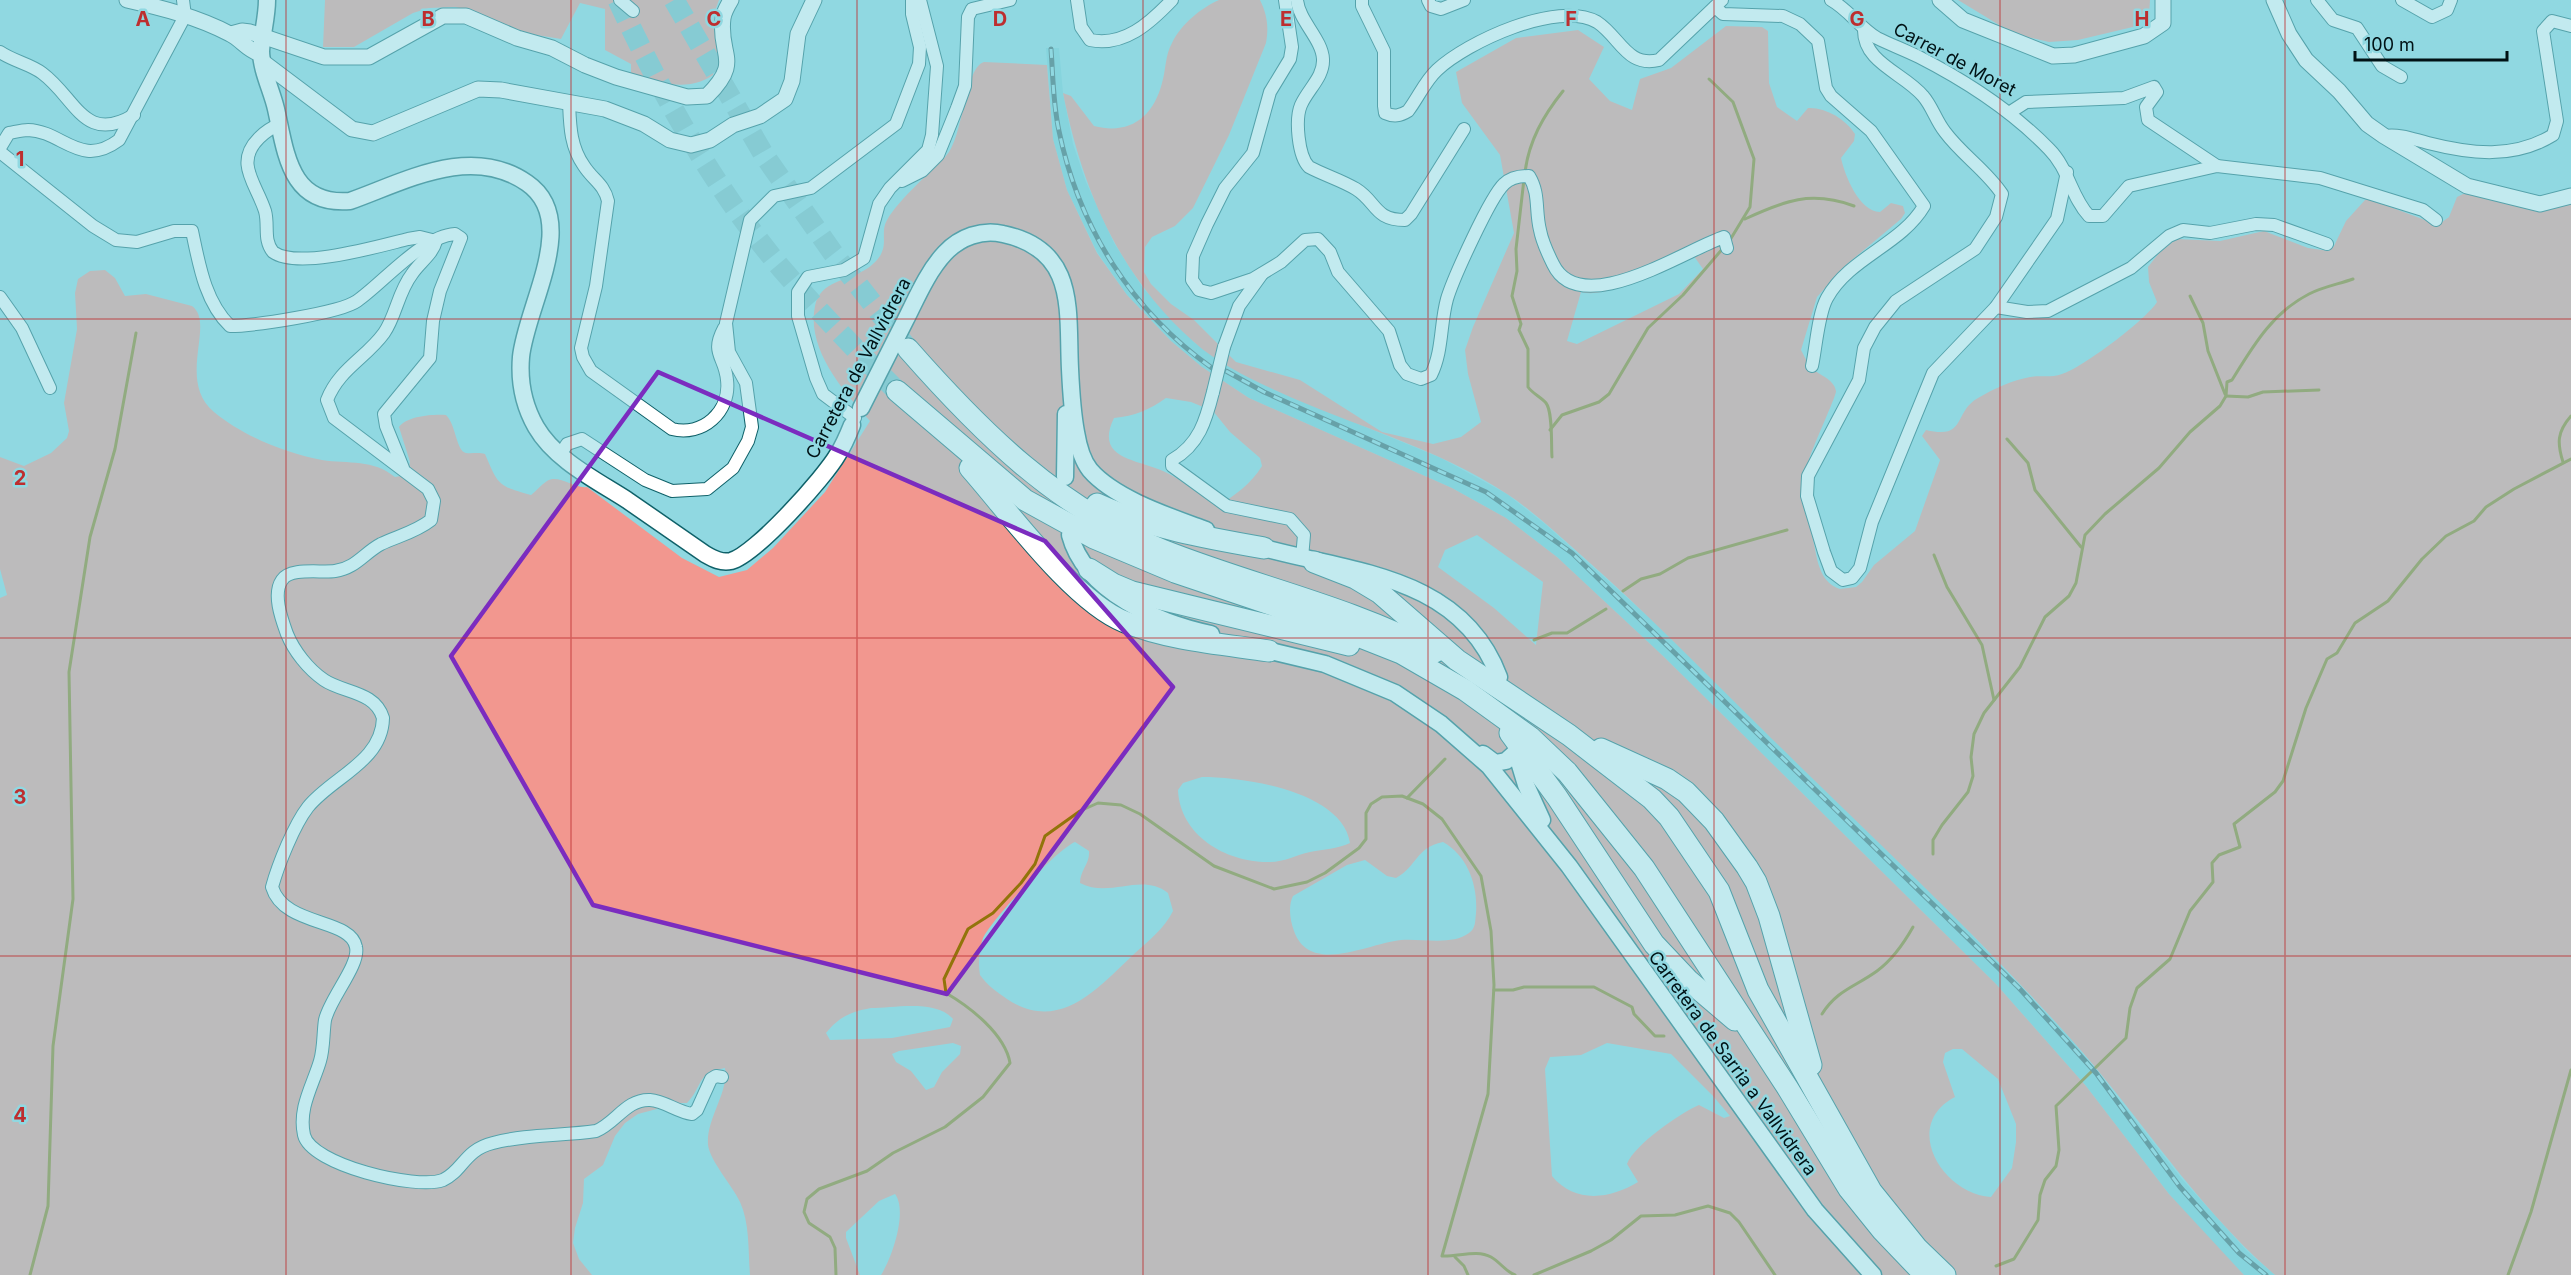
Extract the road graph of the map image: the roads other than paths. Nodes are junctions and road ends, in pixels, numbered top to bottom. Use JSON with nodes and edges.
{"nodes":[{"id":1,"x":127,"y":0,"type":"edge"},
{"id":2,"x":183,"y":0,"type":"edge"},
{"id":3,"x":267,"y":0,"type":"edge"},
{"id":4,"x":620,"y":0,"type":"edge"},
{"id":5,"x":731,"y":0,"type":"edge"},
{"id":6,"x":814,"y":0,"type":"edge"},
{"id":7,"x":912,"y":0,"type":"edge"},
{"id":8,"x":920,"y":0,"type":"edge"},
{"id":9,"x":1010,"y":0,"type":"edge"},
{"id":10,"x":1077,"y":0,"type":"edge"},
{"id":11,"x":1172,"y":0,"type":"edge"},
{"id":12,"x":1285,"y":0,"type":"edge"},
{"id":13,"x":1297,"y":0,"type":"edge"},
{"id":14,"x":1362,"y":0,"type":"edge"},
{"id":15,"x":1428,"y":0,"type":"edge"},
{"id":16,"x":1464,"y":0,"type":"edge"},
{"id":17,"x":1832,"y":0,"type":"edge"},
{"id":18,"x":1940,"y":0,"type":"edge"},
{"id":19,"x":2163,"y":0,"type":"edge"},
{"id":20,"x":2274,"y":0,"type":"edge"},
{"id":21,"x":2317,"y":0,"type":"edge"},
{"id":22,"x":2402,"y":0,"type":"edge"},
{"id":23,"x":2418,"y":0,"type":"edge"},
{"id":24,"x":2450,"y":1,"type":"edge"},
{"id":25,"x":1718,"y":3,"type":"edge"},
{"id":26,"x":633,"y":11,"type":"dead end"},
{"id":27,"x":185,"y":16,"type":"junction"},
{"id":28,"x":2432,"y":17,"type":"junction"},
{"id":29,"x":2571,"y":26,"type":"edge"},
{"id":30,"x":1864,"y":29,"type":"junction"},
{"id":31,"x":0,"y":52,"type":"edge"},
{"id":32,"x":263,"y":52,"type":"junction"},
{"id":33,"x":2401,"y":77,"type":"dead end"},
{"id":34,"x":569,"y":102,"type":"junction"},
{"id":35,"x":2009,"y":113,"type":"junction"},
{"id":36,"x":134,"y":115,"type":"junction"},
{"id":37,"x":279,"y":125,"type":"junction"},
{"id":38,"x":1464,"y":129,"type":"dead end"},
{"id":39,"x":2384,"y":136,"type":"junction"},
{"id":40,"x":0,"y":148,"type":"edge"},
{"id":41,"x":0,"y":152,"type":"edge"},
{"id":42,"x":2217,"y":166,"type":"junction"},
{"id":43,"x":2067,"y":172,"type":"junction"},
{"id":44,"x":890,"y":188,"type":"junction"},
{"id":45,"x":2571,"y":196,"type":"edge"},
{"id":46,"x":2436,"y":220,"type":"dead end"},
{"id":47,"x":436,"y":241,"type":"junction"},
{"id":48,"x":2327,"y":244,"type":"dead end"},
{"id":49,"x":1726,"y":248,"type":"dead end"},
{"id":50,"x":1263,"y":273,"type":"junction"},
{"id":51,"x":0,"y":297,"type":"edge"},
{"id":52,"x":1995,"y":307,"type":"junction"},
{"id":53,"x":726,"y":323,"type":"junction"},
{"id":54,"x":908,"y":349,"type":"tunnel mouth"},
{"id":55,"x":1812,"y":366,"type":"dead end"},
{"id":56,"x":1070,"y":368,"type":"junction"},
{"id":57,"x":50,"y":388,"type":"dead end"},
{"id":58,"x":897,"y":391,"type":"tunnel mouth"},
{"id":59,"x":947,"y":393,"type":"junction"},
{"id":60,"x":856,"y":417,"type":"junction"},
{"id":61,"x":928,"y":420,"type":"junction"},
{"id":62,"x":560,"y":455,"type":"junction"},
{"id":63,"x":403,"y":468,"type":"junction"},
{"id":64,"x":1089,"y":469,"type":"junction"},
{"id":65,"x":1065,"y":477,"type":"joint"},
{"id":66,"x":1070,"y":535,"type":"dead end"},
{"id":67,"x":1264,"y":548,"type":"junction"},
{"id":68,"x":1308,"y":560,"type":"junction"},
{"id":69,"x":1089,"y":569,"type":"junction"},
{"id":70,"x":1269,"y":651,"type":"junction"},
{"id":71,"x":1499,"y":677,"type":"dead end"},
{"id":72,"x":1469,"y":681,"type":"junction"},
{"id":73,"x":1491,"y":708,"type":"junction"},
{"id":74,"x":1569,"y":735,"type":"junction"},
{"id":75,"x":1460,"y":739,"type":"junction"},
{"id":76,"x":1569,"y":866,"type":"junction"},
{"id":77,"x":1757,"y":1041,"type":"junction"},
{"id":78,"x":722,"y":1077,"type":"dead end"},
{"id":79,"x":1835,"y":1127,"type":"junction"},
{"id":80,"x":1873,"y":1275,"type":"edge"},
{"id":81,"x":1925,"y":1275,"type":"edge"},
{"id":82,"x":1945,"y":1275,"type":"edge"}],
"edges":[{"from":1,"to":27,"type":"street"},
{"from":2,"to":27,"type":"street"},
{"from":3,"to":32,"type":"main road"},
{"from":4,"to":26,"type":"street"},
{"from":5,"to":32,"type":"street"},
{"from":6,"to":34,"type":"street"},
{"from":7,"to":53,"type":"street"},
{"from":8,"to":44,"type":"street"},
{"from":9,"to":44,"type":"street"},
{"from":10,"to":11,"type":"street"},
{"from":12,"to":50,"type":"street"},
{"from":13,"to":38,"type":"street"},
{"from":14,"to":25,"type":"street"},
{"from":15,"to":16,"type":"street"},
{"from":17,"to":30,"type":"street","name":"Carrer de Moret"},
{"from":18,"to":19,"type":"street"},
{"from":20,"to":39,"type":"street"},
{"from":21,"to":33,"type":"street"},
{"from":22,"to":28,"type":"street"},
{"from":23,"to":28,"type":"street"},
{"from":24,"to":28,"type":"street"},
{"from":25,"to":55,"type":"street"},
{"from":27,"to":32,"type":"street"},
{"from":27,"to":36,"type":"street"},
{"from":29,"to":39,"type":"street"},
{"from":30,"to":35,"type":"street","name":"Carrer de Moret"},
{"from":30,"to":52,"type":"street"},
{"from":31,"to":36,"type":"street"},
{"from":32,"to":34,"type":"street"},
{"from":32,"to":37,"type":"main road","name":"Carretera de Vallvidrera"},
{"from":34,"to":53,"type":"street"},
{"from":35,"to":42,"type":"street","name":"Carrer de Moret"},
{"from":35,"to":43,"type":"street"},
{"from":36,"to":40,"type":"street"},
{"from":37,"to":47,"type":"street"},
{"from":37,"to":62,"type":"main road","name":"Carretera de Vallvidrera"},
{"from":39,"to":45,"type":"street"},
{"from":41,"to":47,"type":"street"},
{"from":42,"to":43,"type":"street"},
{"from":42,"to":46,"type":"street","name":"Carrer de Moret"},
{"from":43,"to":52,"type":"street"},
{"from":44,"to":60,"type":"street"},
{"from":47,"to":63,"type":"street"},
{"from":47,"to":63,"type":"street"},
{"from":48,"to":52,"type":"street"},
{"from":49,"to":50,"type":"street"},
{"from":50,"to":68,"type":"street","bridge":true},
{"from":51,"to":57,"type":"street"},
{"from":53,"to":62,"type":"street"},
{"from":54,"to":59,"type":"highway"},
{"from":56,"to":60,"type":"main road","name":"Carretera de Vallvidrera"},
{"from":56,"to":64,"type":"main road","name":"Carretera de Vallvidrera"},
{"from":56,"to":65,"type":"main road","name":"Carretera de Vallvidrera"},
{"from":58,"to":61,"type":"highway"},
{"from":59,"to":67,"type":"highway"},
{"from":59,"to":72,"type":"highway"},
{"from":60,"to":62,"type":"main road","name":"Carretera de Vallvidrera"},
{"from":61,"to":70,"type":"highway"},
{"from":61,"to":72,"type":"highway"},
{"from":63,"to":78,"type":"street"},
{"from":64,"to":65,"type":"street","name":"Carretera de Vallvidrera"},
{"from":64,"to":67,"type":"main road"},
{"from":66,"to":69,"type":"main road"},
{"from":67,"to":68,"type":"main road"},
{"from":68,"to":71,"type":"main road"},
{"from":68,"to":72,"type":"highway"},
{"from":69,"to":70,"type":"main road"},
{"from":69,"to":72,"type":"highway"},
{"from":70,"to":75,"type":"main road"},
{"from":72,"to":73,"type":"highway"},
{"from":72,"to":74,"type":"highway"},
{"from":73,"to":77,"type":"highway"},
{"from":73,"to":77,"type":"highway"},
{"from":74,"to":79,"type":"highway"},
{"from":74,"to":79,"type":"highway"},
{"from":75,"to":76,"type":"main road"},
{"from":75,"to":76,"type":"main road"},
{"from":76,"to":80,"type":"main road","name":"Carretera de Sarria a Vallvidrera"},
{"from":77,"to":81,"type":"highway"},
{"from":79,"to":82,"type":"highway"}]}
